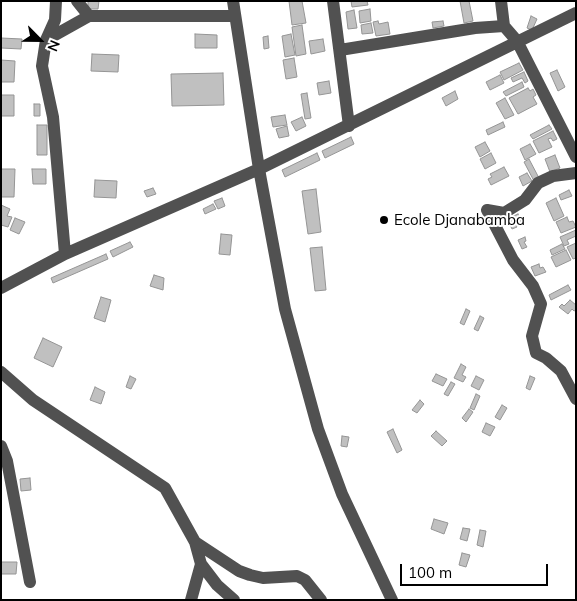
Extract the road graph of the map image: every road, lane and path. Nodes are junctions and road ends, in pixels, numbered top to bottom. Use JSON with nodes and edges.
{"nodes":[{"id":1,"x":56,"y":1,"type":"edge"},
{"id":2,"x":77,"y":1,"type":"edge"},
{"id":3,"x":233,"y":1,"type":"edge"},
{"id":4,"x":333,"y":1,"type":"edge"},
{"id":5,"x":501,"y":1,"type":"edge"},
{"id":6,"x":576,"y":13,"type":"edge"},
{"id":7,"x":89,"y":16,"type":"junction"},
{"id":8,"x":234,"y":16,"type":"junction"},
{"id":9,"x":504,"y":26,"type":"junction"},
{"id":10,"x":46,"y":40,"type":"junction"},
{"id":11,"x":518,"y":41,"type":"junction"},
{"id":12,"x":340,"y":50,"type":"junction"},
{"id":13,"x":349,"y":126,"type":"junction"},
{"id":14,"x":576,"y":157,"type":"edge"},
{"id":15,"x":259,"y":169,"type":"junction"},
{"id":16,"x":576,"y":173,"type":"edge"},
{"id":17,"x":65,"y":254,"type":"junction"},
{"id":18,"x":1,"y":288,"type":"edge"},
{"id":19,"x":1,"y":372,"type":"edge"},
{"id":20,"x":576,"y":399,"type":"edge"},
{"id":21,"x":1,"y":446,"type":"edge"},
{"id":22,"x":195,"y":542,"type":"junction"},
{"id":23,"x":201,"y":564,"type":"junction"},
{"id":24,"x":30,"y":582,"type":"dead end"},
{"id":25,"x":191,"y":600,"type":"edge"},
{"id":26,"x":234,"y":600,"type":"edge"},
{"id":27,"x":322,"y":600,"type":"edge"},
{"id":28,"x":392,"y":600,"type":"edge"}],
"edges":[{"from":1,"to":10,"type":"street"},
{"from":2,"to":7,"type":"street"},
{"from":3,"to":8,"type":"street"},
{"from":4,"to":12,"type":"street"},
{"from":5,"to":9,"type":"street"},
{"from":6,"to":11,"type":"street"},
{"from":7,"to":8,"type":"street"},
{"from":7,"to":10,"type":"street"},
{"from":8,"to":15,"type":"street"},
{"from":9,"to":11,"type":"street"},
{"from":9,"to":12,"type":"street"},
{"from":10,"to":17,"type":"street"},
{"from":11,"to":13,"type":"street"},
{"from":11,"to":14,"type":"street"},
{"from":12,"to":13,"type":"street"},
{"from":13,"to":15,"type":"street"},
{"from":15,"to":17,"type":"street"},
{"from":15,"to":28,"type":"street"},
{"from":16,"to":20,"type":"street"},
{"from":17,"to":18,"type":"street"},
{"from":19,"to":22,"type":"street"},
{"from":21,"to":24,"type":"street"},
{"from":22,"to":23,"type":"street"},
{"from":22,"to":27,"type":"street"},
{"from":23,"to":25,"type":"street"},
{"from":23,"to":26,"type":"street"}]}
